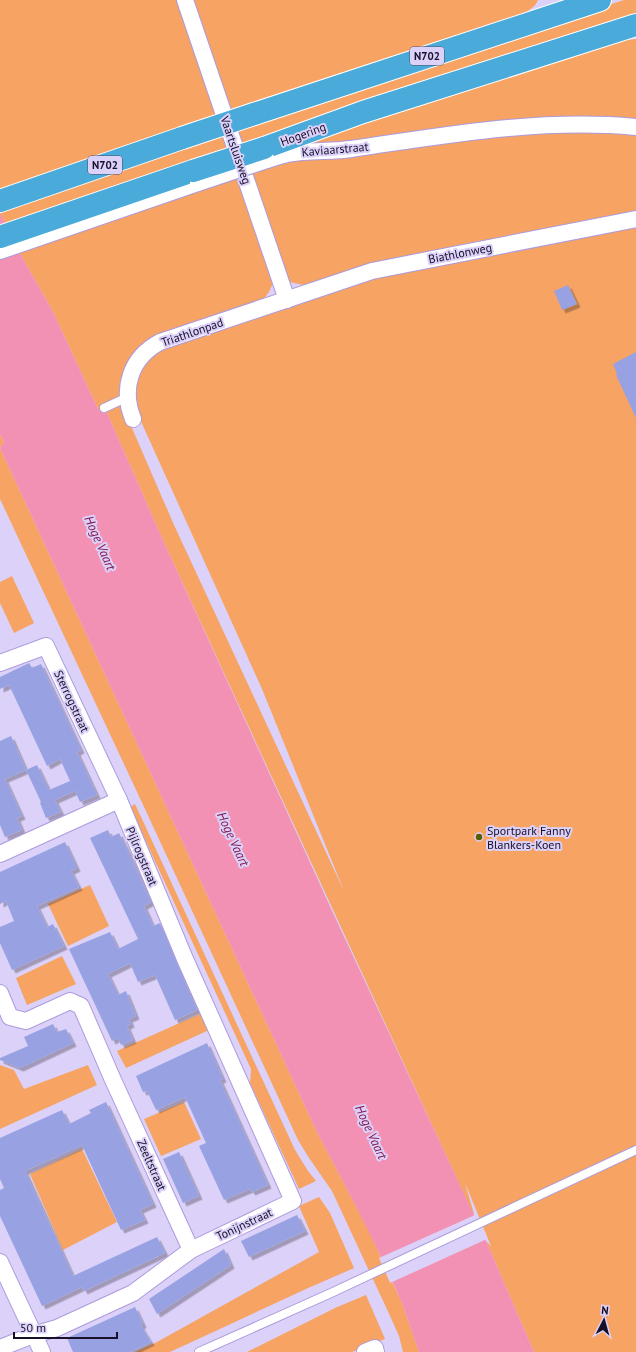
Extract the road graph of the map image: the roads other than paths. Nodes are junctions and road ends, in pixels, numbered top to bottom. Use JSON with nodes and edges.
{"nodes":[{"id":1,"x":185,"y":0,"type":"edge"},
{"id":2,"x":547,"y":0,"type":"edge"},
{"id":3,"x":600,"y":0,"type":"edge"},
{"id":4,"x":534,"y":21,"type":"junction"},
{"id":5,"x":636,"y":25,"type":"edge"},
{"id":6,"x":636,"y":34,"type":"edge"},
{"id":7,"x":607,"y":35,"type":"junction"},
{"id":8,"x":636,"y":127,"type":"edge"},
{"id":9,"x":266,"y":154,"type":"junction"},
{"id":10,"x":0,"y":201,"type":"edge"},
{"id":11,"x":636,"y":219,"type":"edge"},
{"id":12,"x":49,"y":227,"type":"junction"},
{"id":13,"x":0,"y":237,"type":"edge"},
{"id":14,"x":0,"y":251,"type":"edge"},
{"id":15,"x":287,"y":300,"type":"junction"},
{"id":16,"x":128,"y":397,"type":"junction"},
{"id":17,"x":104,"y":408,"type":"dead end"},
{"id":18,"x":133,"y":419,"type":"dead end"},
{"id":19,"x":0,"y":663,"type":"edge"},
{"id":20,"x":119,"y":800,"type":"junction"},
{"id":21,"x":0,"y":854,"type":"edge"},
{"id":22,"x":0,"y":993,"type":"edge"},
{"id":23,"x":218,"y":1031,"type":"joint"},
{"id":24,"x":636,"y":1150,"type":"edge"},
{"id":25,"x":191,"y":1250,"type":"junction"},
{"id":26,"x":0,"y":1262,"type":"edge"},
{"id":27,"x":33,"y":1335,"type":"junction"},
{"id":28,"x":0,"y":1348,"type":"edge"},
{"id":29,"x":42,"y":1352,"type":"edge"},
{"id":30,"x":198,"y":1352,"type":"edge"},
{"id":31,"x":365,"y":1352,"type":"edge"},
{"id":32,"x":376,"y":1352,"type":"edge"}],
"edges":[{"from":1,"to":15,"type":"street","name":"Vaartsluisweg"},
{"from":2,"to":4,"type":"highway"},
{"from":3,"to":4,"type":"highway","number":"N702"},
{"from":4,"to":10,"type":"highway","number":"N702","bridge":true},
{"from":5,"to":7,"type":"highway"},
{"from":6,"to":7,"type":"highway"},
{"from":7,"to":9,"type":"highway","name":"Hogering"},
{"from":8,"to":9,"type":"street","name":"Kaviaarstraat"},
{"from":9,"to":12,"type":"highway","name":"Hogering","bridge":true},
{"from":11,"to":15,"type":"street","name":"Biathlonweg"},
{"from":12,"to":13,"type":"highway","name":"Hogering"},
{"from":12,"to":14,"type":"street"},
{"from":15,"to":16,"type":"street","name":"Triathlonpad"},
{"from":16,"to":17,"type":"lane"},
{"from":16,"to":18,"type":"street","name":"Triathlonpad"},
{"from":19,"to":20,"type":"street","name":"Sterrogstraat"},
{"from":20,"to":21,"type":"street"},
{"from":20,"to":23,"type":"street","name":"Pijlrogstraat"},
{"from":22,"to":25,"type":"street","name":"Zeeltstraat"},
{"from":23,"to":25,"type":"street","name":"Tonijnstraat"},
{"from":24,"to":30,"type":"lane"},
{"from":25,"to":27,"type":"street","name":"Tonijnstraat"},
{"from":26,"to":27,"type":"street"},
{"from":27,"to":28,"type":"street","name":"Tonijnstraat"},
{"from":27,"to":29,"type":"street"},
{"from":31,"to":32,"type":"street"}]}
